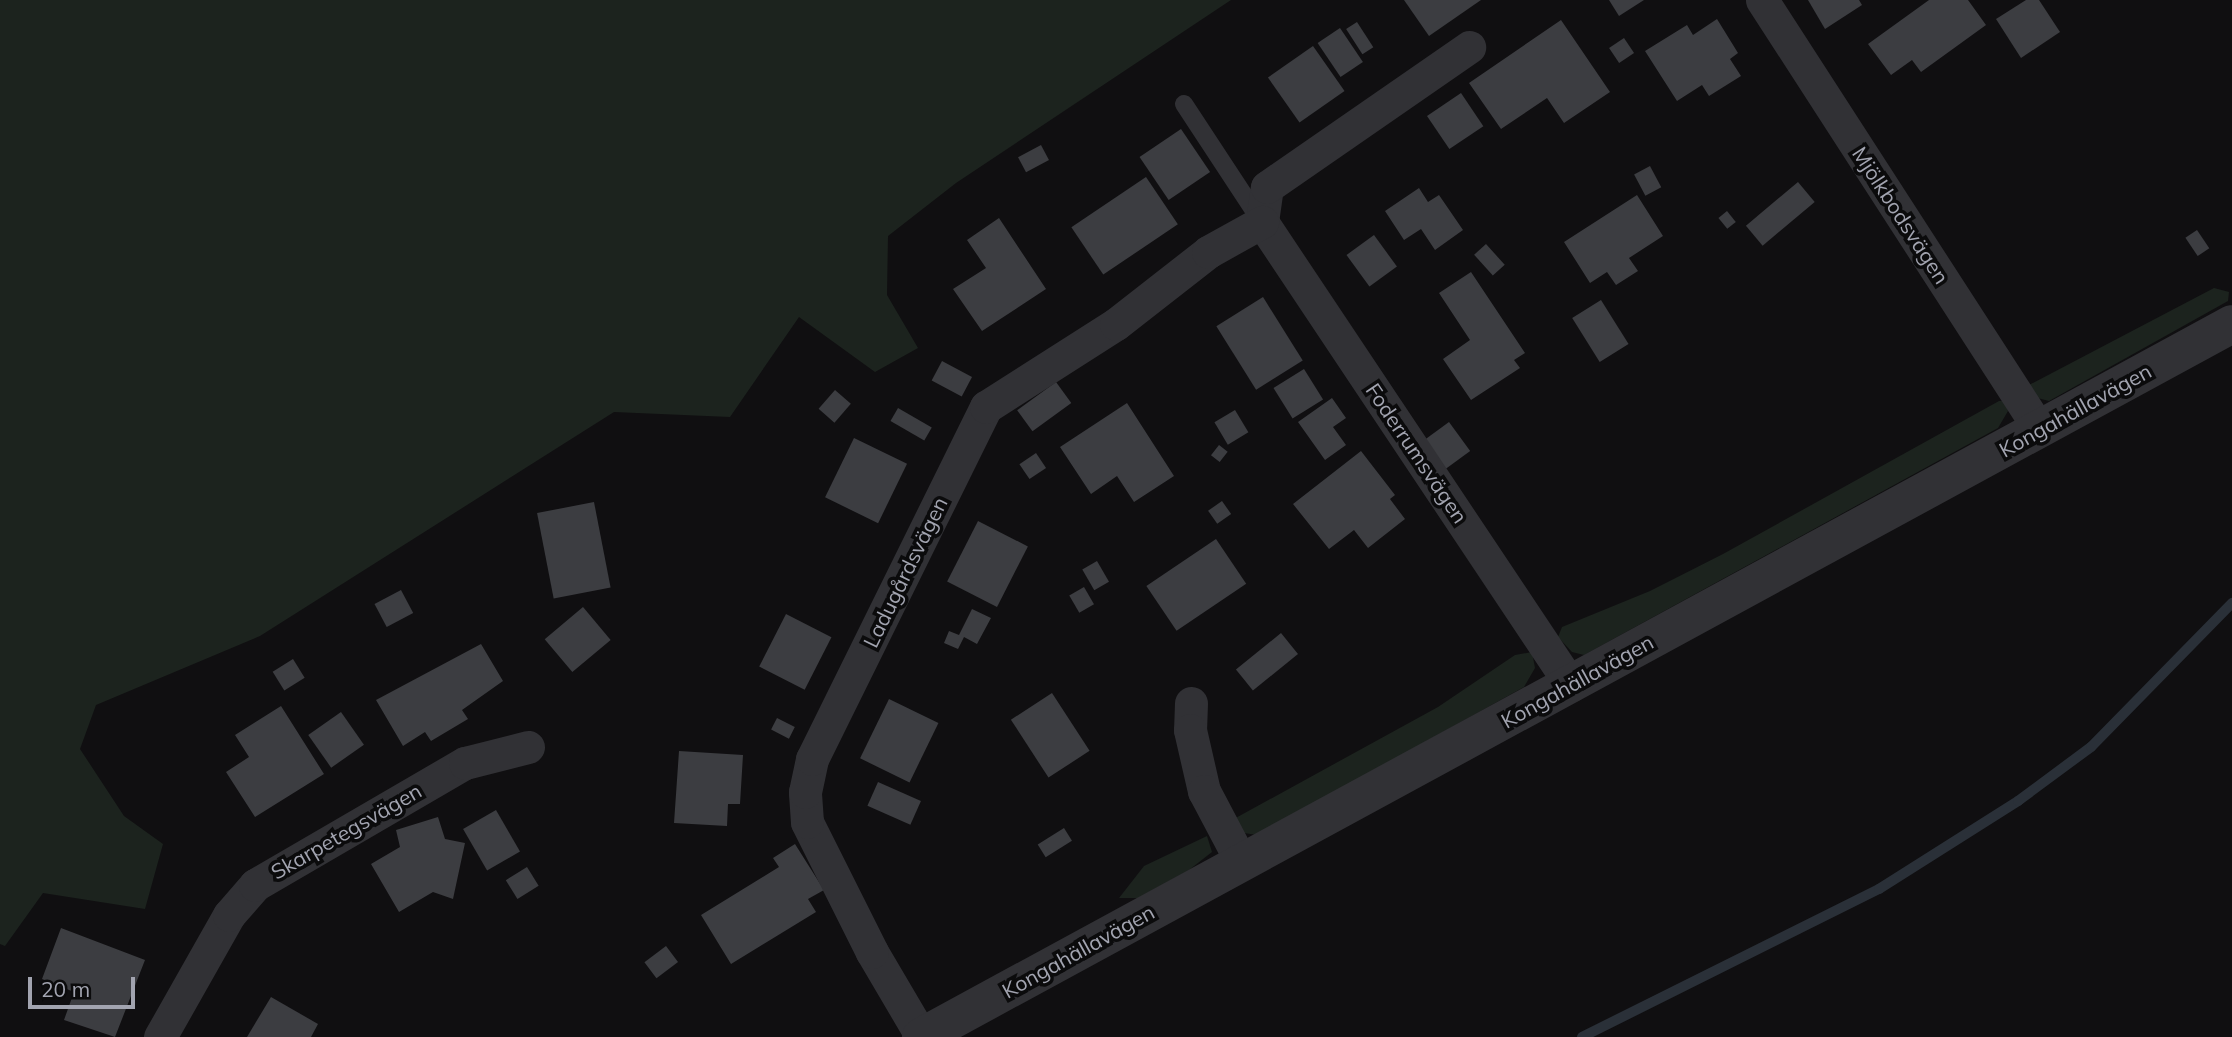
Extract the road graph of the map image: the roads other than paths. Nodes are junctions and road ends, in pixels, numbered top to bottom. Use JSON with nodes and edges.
{"nodes":[{"id":1,"x":1762,"y":0,"type":"edge"},
{"id":2,"x":1469,"y":47,"type":"dead end"},
{"id":3,"x":1184,"y":104,"type":"dead end"},
{"id":4,"x":1262,"y":222,"type":"junction"},
{"id":5,"x":2232,"y":324,"type":"edge"},
{"id":6,"x":2040,"y":430,"type":"junction"},
{"id":7,"x":1571,"y":685,"type":"junction"},
{"id":8,"x":1191,"y":703,"type":"dead end"},
{"id":9,"x":528,"y":747,"type":"dead end"},
{"id":10,"x":1242,"y":863,"type":"junction"},
{"id":11,"x":160,"y":1037,"type":"edge"},
{"id":12,"x":922,"y":1037,"type":"edge"}],
"edges":[{"from":1,"to":6,"type":"street","name":"Mjölkbodsvägen"},
{"from":2,"to":4,"type":"street"},
{"from":3,"to":4,"type":"lane"},
{"from":4,"to":7,"type":"street","name":"Foderrumsvägen"},
{"from":4,"to":12,"type":"street","name":"Ladugårdsvägen"},
{"from":5,"to":6,"type":"street","name":"Kongahällavägen"},
{"from":6,"to":7,"type":"street","name":"Kongahällavägen"},
{"from":7,"to":10,"type":"street","name":"Kongahällavägen"},
{"from":8,"to":10,"type":"street"},
{"from":9,"to":11,"type":"street","name":"Skarpetegsvägen"},
{"from":10,"to":12,"type":"street","name":"Kongahällavägen"}]}
